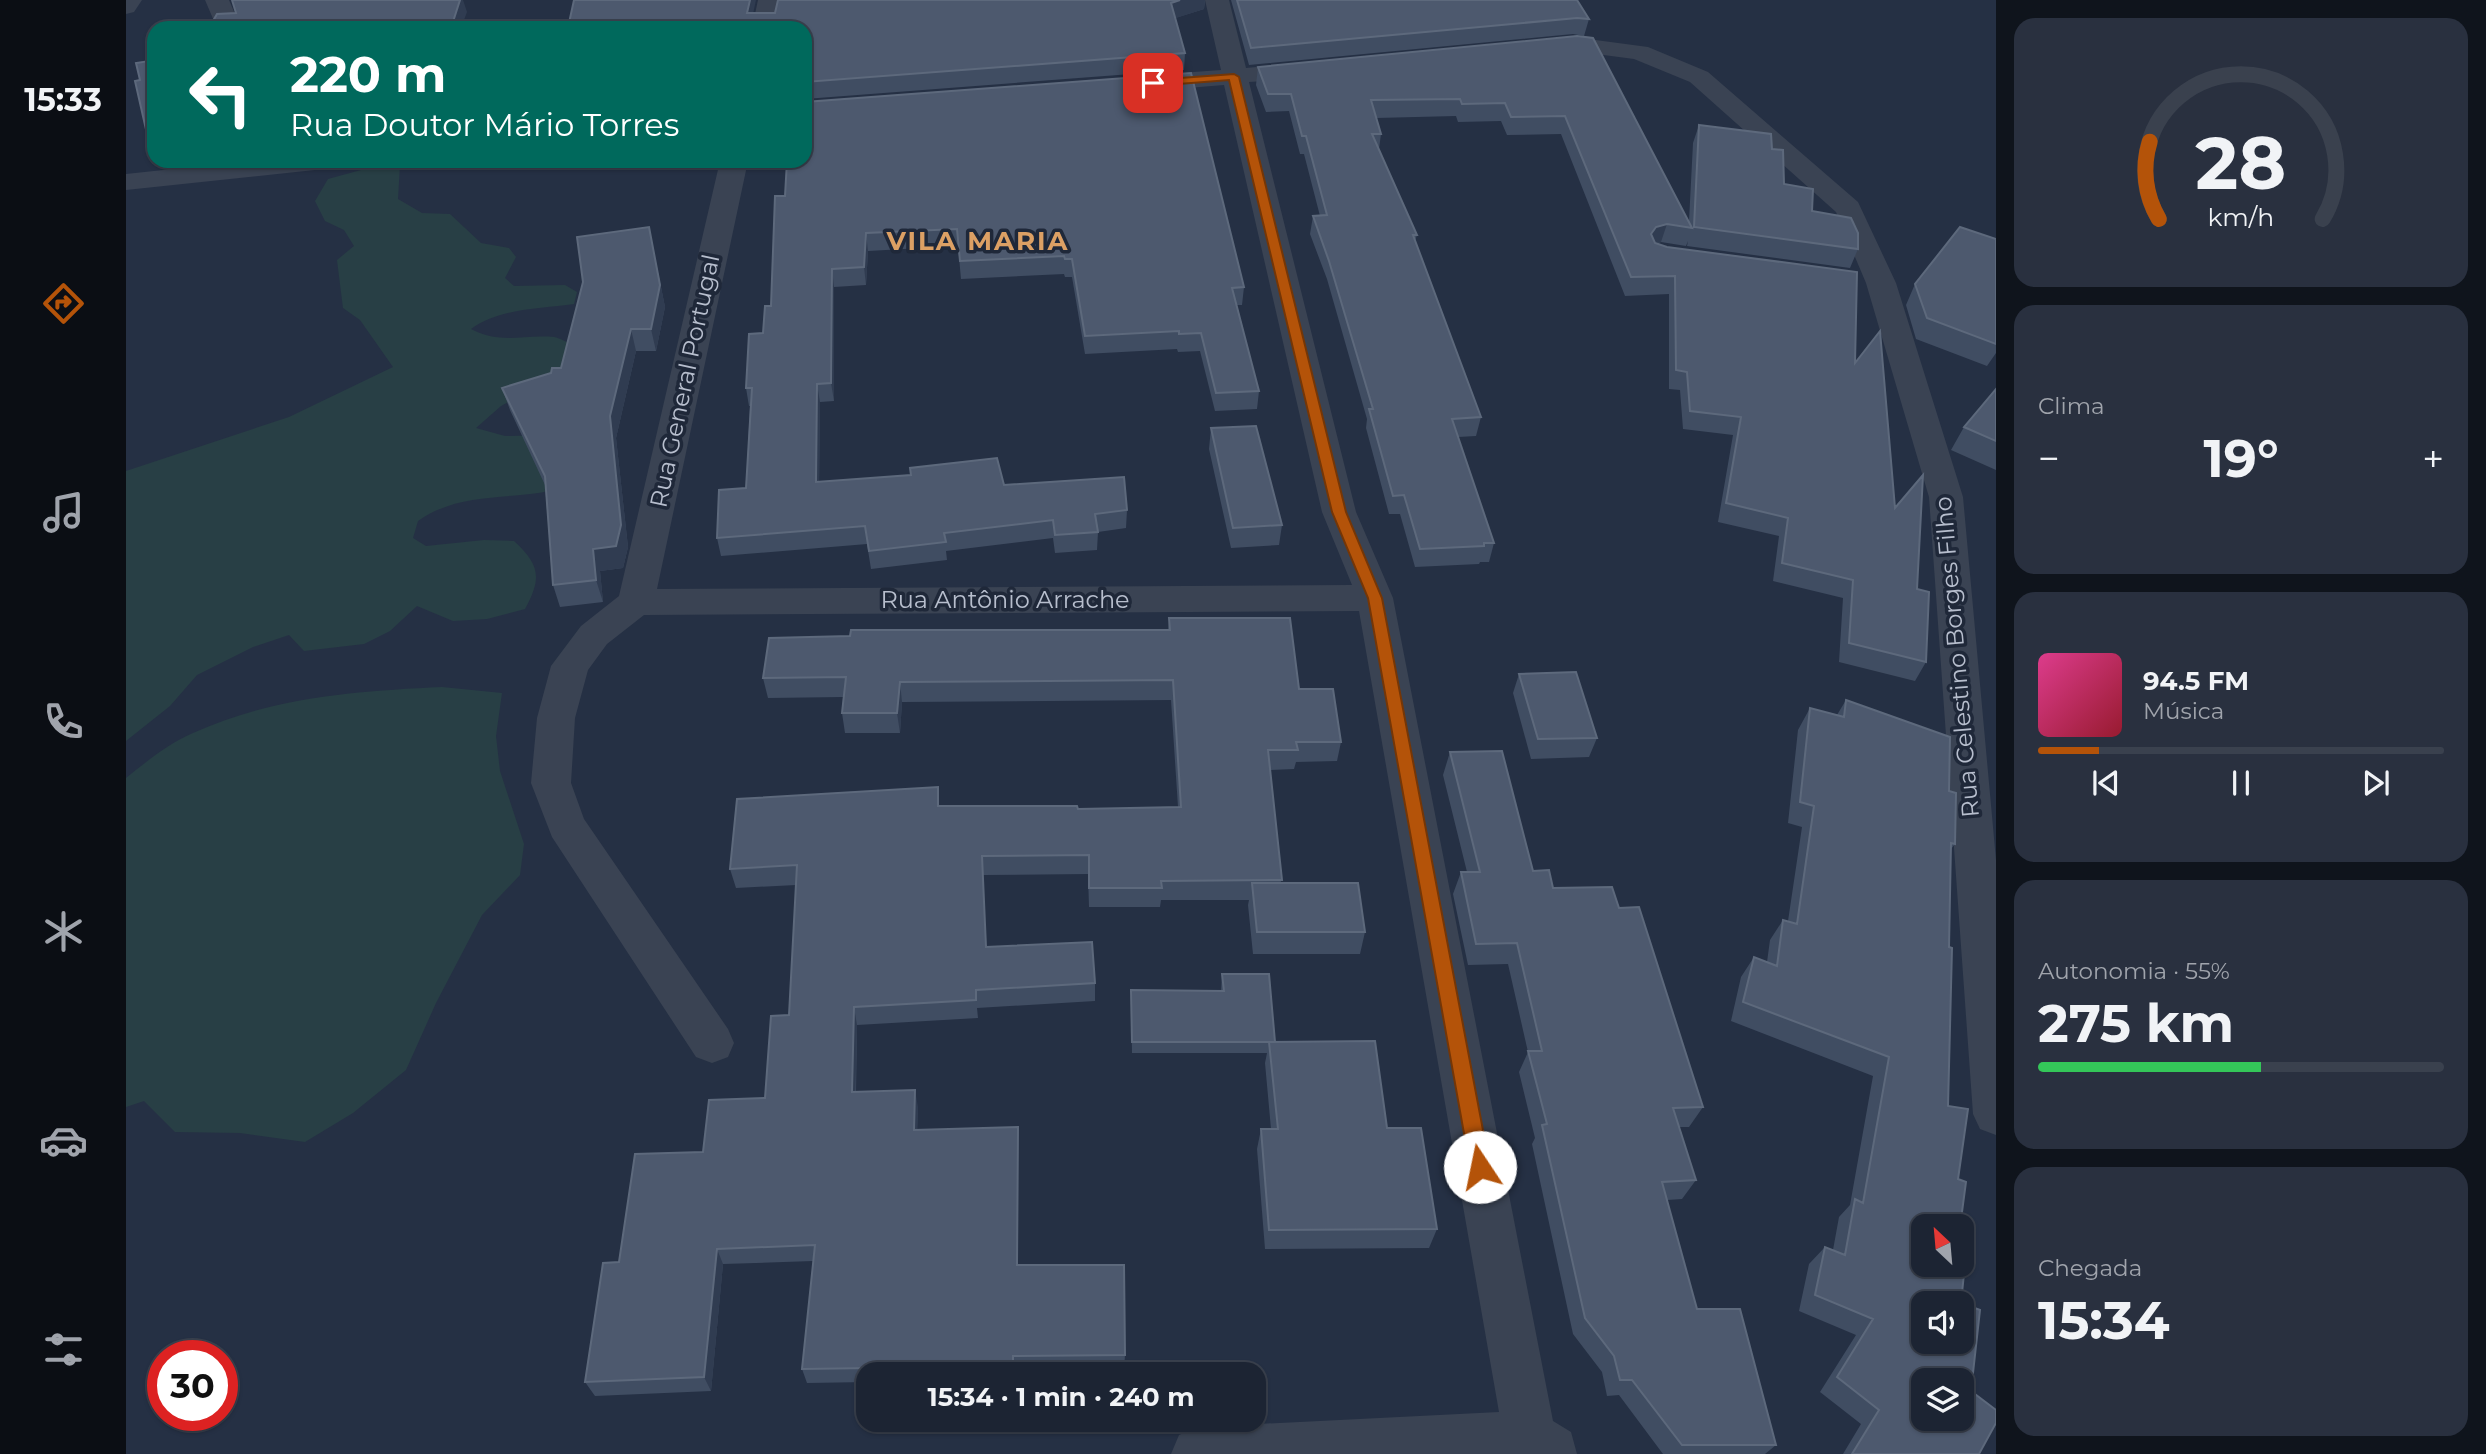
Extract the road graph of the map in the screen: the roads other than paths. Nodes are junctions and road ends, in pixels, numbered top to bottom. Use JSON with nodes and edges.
{"nodes":[{"id":1,"x":130,"y":0,"type":"edge"},
{"id":2,"x":217,"y":0,"type":"edge"},
{"id":3,"x":770,"y":0,"type":"edge"},
{"id":4,"x":1217,"y":0,"type":"edge"},
{"id":5,"x":126,"y":7,"type":"edge"},
{"id":6,"x":226,"y":21,"type":"edge"},
{"id":7,"x":766,"y":21,"type":"edge"},
{"id":8,"x":1518,"y":49,"type":"edge"},
{"id":9,"x":1329,"y":68,"type":"edge"},
{"id":10,"x":1234,"y":77,"type":"junction"},
{"id":11,"x":1109,"y":86,"type":"edge"},
{"id":12,"x":245,"y":168,"type":"edge"},
{"id":13,"x":732,"y":168,"type":"edge"},
{"id":14,"x":126,"y":182,"type":"edge"},
{"id":15,"x":1375,"y":598,"type":"junction"},
{"id":16,"x":636,"y":602,"type":"junction"},
{"id":17,"x":712,"y":1043,"type":"dead end"},
{"id":18,"x":1996,"y":1114,"type":"edge"},
{"id":19,"x":1540,"y":1449,"type":"edge"},
{"id":20,"x":1198,"y":1454,"type":"edge"}],
"edges":[{"from":1,"to":5,"type":"street"},
{"from":2,"to":6,"type":"street"},
{"from":3,"to":7,"type":"street"},
{"from":4,"to":10,"type":"street"},
{"from":8,"to":18,"type":"street","name":"Rua Celestino Borges Filho"},
{"from":9,"to":10,"type":"street"},
{"from":10,"to":11,"type":"street"},
{"from":10,"to":15,"type":"street"},
{"from":12,"to":14,"type":"street"},
{"from":13,"to":16,"type":"street","name":"Rua General Portugal"},
{"from":15,"to":16,"type":"street","name":"Rua Antônio Arrache"},
{"from":15,"to":19,"type":"street"},
{"from":16,"to":17,"type":"street"},
{"from":19,"to":20,"type":"street"}]}
